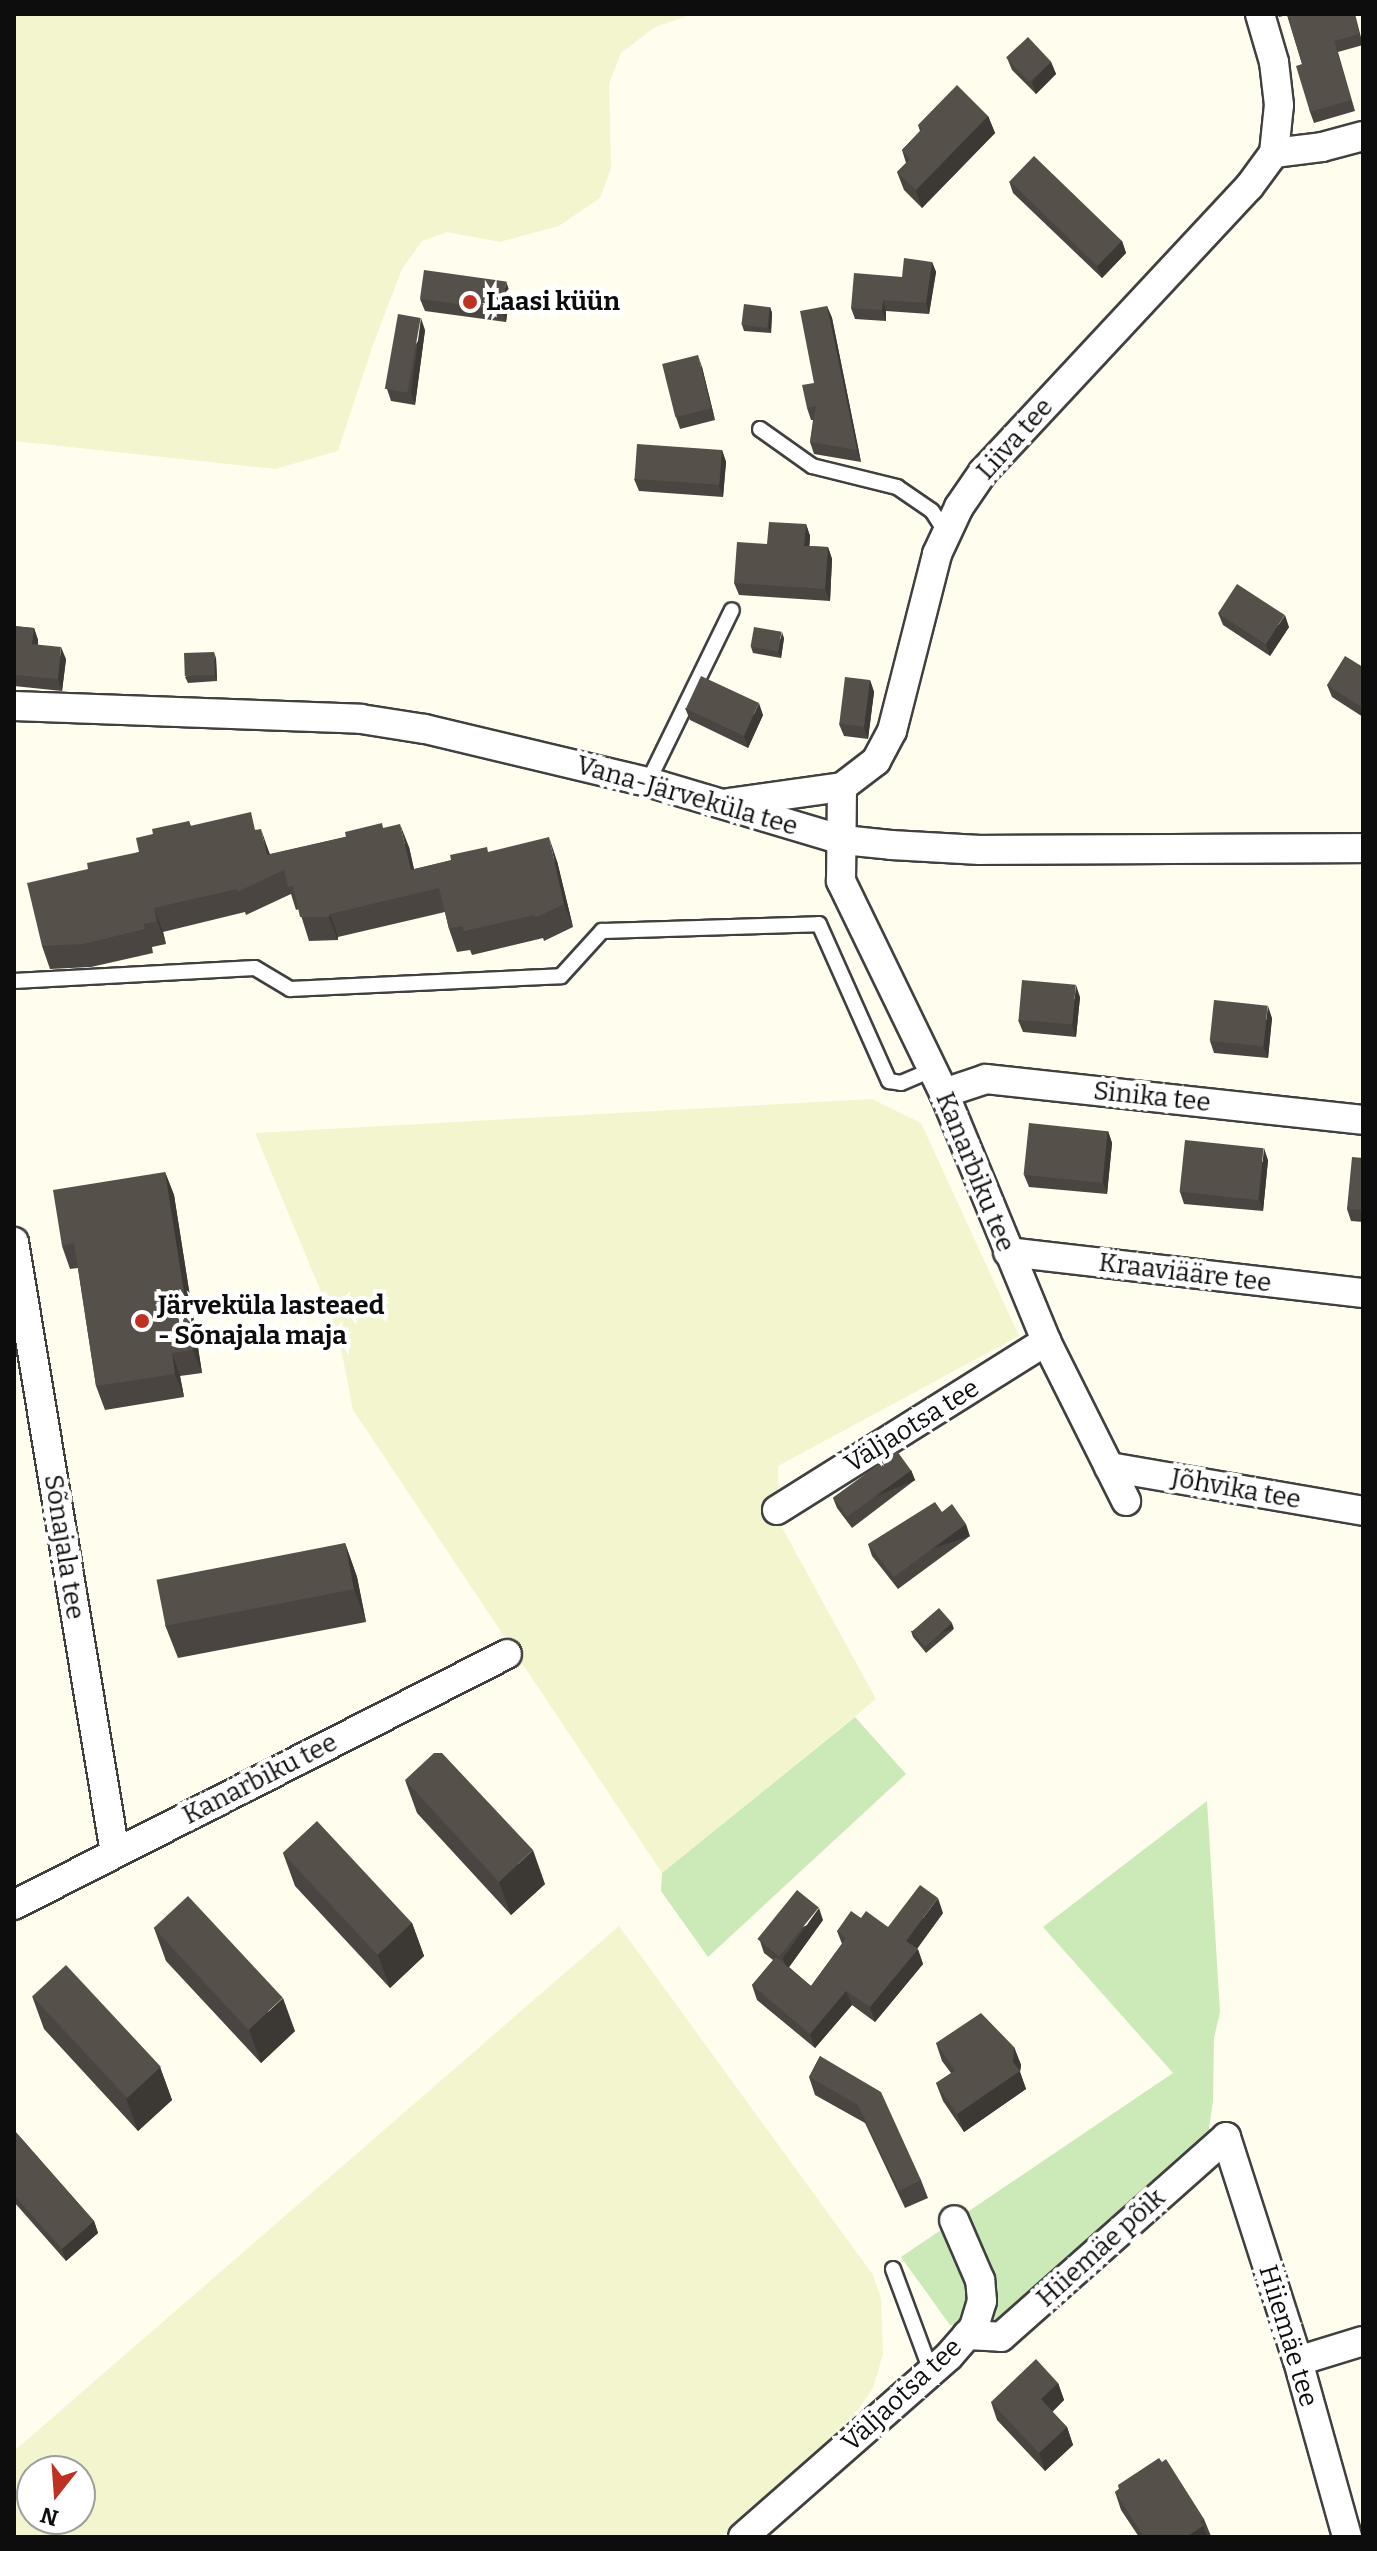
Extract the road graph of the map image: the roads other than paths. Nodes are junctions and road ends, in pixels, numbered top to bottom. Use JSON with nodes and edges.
{"nodes":[{"id":1,"x":1260,"y":14,"type":"edge"},
{"id":2,"x":1363,"y":136,"type":"edge"},
{"id":3,"x":1274,"y":153,"type":"junction"},
{"id":4,"x":760,"y":429,"type":"dead end"},
{"id":5,"x":945,"y":531,"type":"junction"},
{"id":6,"x":732,"y":610,"type":"dead end"},
{"id":7,"x":14,"y":706,"type":"edge"},
{"id":8,"x":648,"y":782,"type":"junction"},
{"id":9,"x":842,"y":787,"type":"junction"},
{"id":10,"x":716,"y":805,"type":"junction"},
{"id":11,"x":843,"y":840,"type":"junction"},
{"id":12,"x":1363,"y":848,"type":"edge"},
{"id":13,"x":14,"y":981,"type":"edge"},
{"id":14,"x":938,"y":1082,"type":"junction"},
{"id":15,"x":1363,"y":1120,"type":"edge"},
{"id":16,"x":14,"y":1242,"type":"edge"},
{"id":17,"x":1008,"y":1252,"type":"junction"},
{"id":18,"x":1363,"y":1293,"type":"edge"},
{"id":19,"x":1046,"y":1341,"type":"junction"},
{"id":20,"x":1109,"y":1467,"type":"junction"},
{"id":21,"x":1126,"y":1501,"type":"dead end"},
{"id":22,"x":777,"y":1510,"type":"dead end"},
{"id":23,"x":1363,"y":1511,"type":"edge"},
{"id":24,"x":507,"y":1654,"type":"dead end"},
{"id":25,"x":115,"y":1853,"type":"junction"},
{"id":26,"x":14,"y":1905,"type":"edge"},
{"id":27,"x":1226,"y":2137,"type":"joint"},
{"id":28,"x":954,"y":2220,"type":"dead end"},
{"id":29,"x":893,"y":2269,"type":"dead end"},
{"id":30,"x":967,"y":2335,"type":"junction"},
{"id":31,"x":1363,"y":2341,"type":"edge"},
{"id":32,"x":1298,"y":2361,"type":"junction"},
{"id":33,"x":931,"y":2371,"type":"junction"},
{"id":34,"x":743,"y":2537,"type":"edge"},
{"id":35,"x":1347,"y":2537,"type":"edge"}],
"edges":[{"from":1,"to":3,"type":"street"},
{"from":2,"to":3,"type":"street"},
{"from":3,"to":5,"type":"street","name":"Liiva tee"},
{"from":4,"to":5,"type":"lane"},
{"from":5,"to":9,"type":"street","name":"Liiva tee"},
{"from":6,"to":8,"type":"lane"},
{"from":7,"to":8,"type":"street","name":"Vana-Järveküla tee"},
{"from":8,"to":10,"type":"street","name":"Vana-Järveküla tee"},
{"from":9,"to":10,"type":"street","name":"Liiva tee"},
{"from":9,"to":11,"type":"street","name":"Kanarbiku tee"},
{"from":10,"to":11,"type":"street","name":"Vana-Järveküla tee"},
{"from":11,"to":12,"type":"street","name":"Vana-Järveküla tee"},
{"from":11,"to":14,"type":"street","name":"Kanarbiku tee"},
{"from":13,"to":14,"type":"lane"},
{"from":14,"to":15,"type":"street","name":"Sinika tee"},
{"from":14,"to":17,"type":"street","name":"Kanarbiku tee"},
{"from":16,"to":25,"type":"street","name":"Sõnajala tee"},
{"from":17,"to":18,"type":"street","name":"Kraaviääre tee"},
{"from":17,"to":19,"type":"street","name":"Kanarbiku tee"},
{"from":19,"to":20,"type":"street","name":"Kanarbiku tee"},
{"from":19,"to":22,"type":"street","name":"Väljaotsa tee"},
{"from":20,"to":21,"type":"street","name":"Kanarbiku tee"},
{"from":20,"to":23,"type":"street","name":"Jõhvika tee"},
{"from":24,"to":25,"type":"street","name":"Kanarbiku tee"},
{"from":25,"to":26,"type":"street","name":"Kanarbiku tee"},
{"from":27,"to":30,"type":"street","name":"Hiiemäe põik"},
{"from":27,"to":32,"type":"street","name":"Hiiemäe tee"},
{"from":28,"to":30,"type":"street","name":"Väljaotsa tee"},
{"from":29,"to":33,"type":"lane"},
{"from":30,"to":33,"type":"street","name":"Väljaotsa tee"},
{"from":31,"to":32,"type":"street"},
{"from":32,"to":35,"type":"street","name":"Hiiemäe tee"},
{"from":33,"to":34,"type":"street","name":"Väljaotsa tee"}]}
